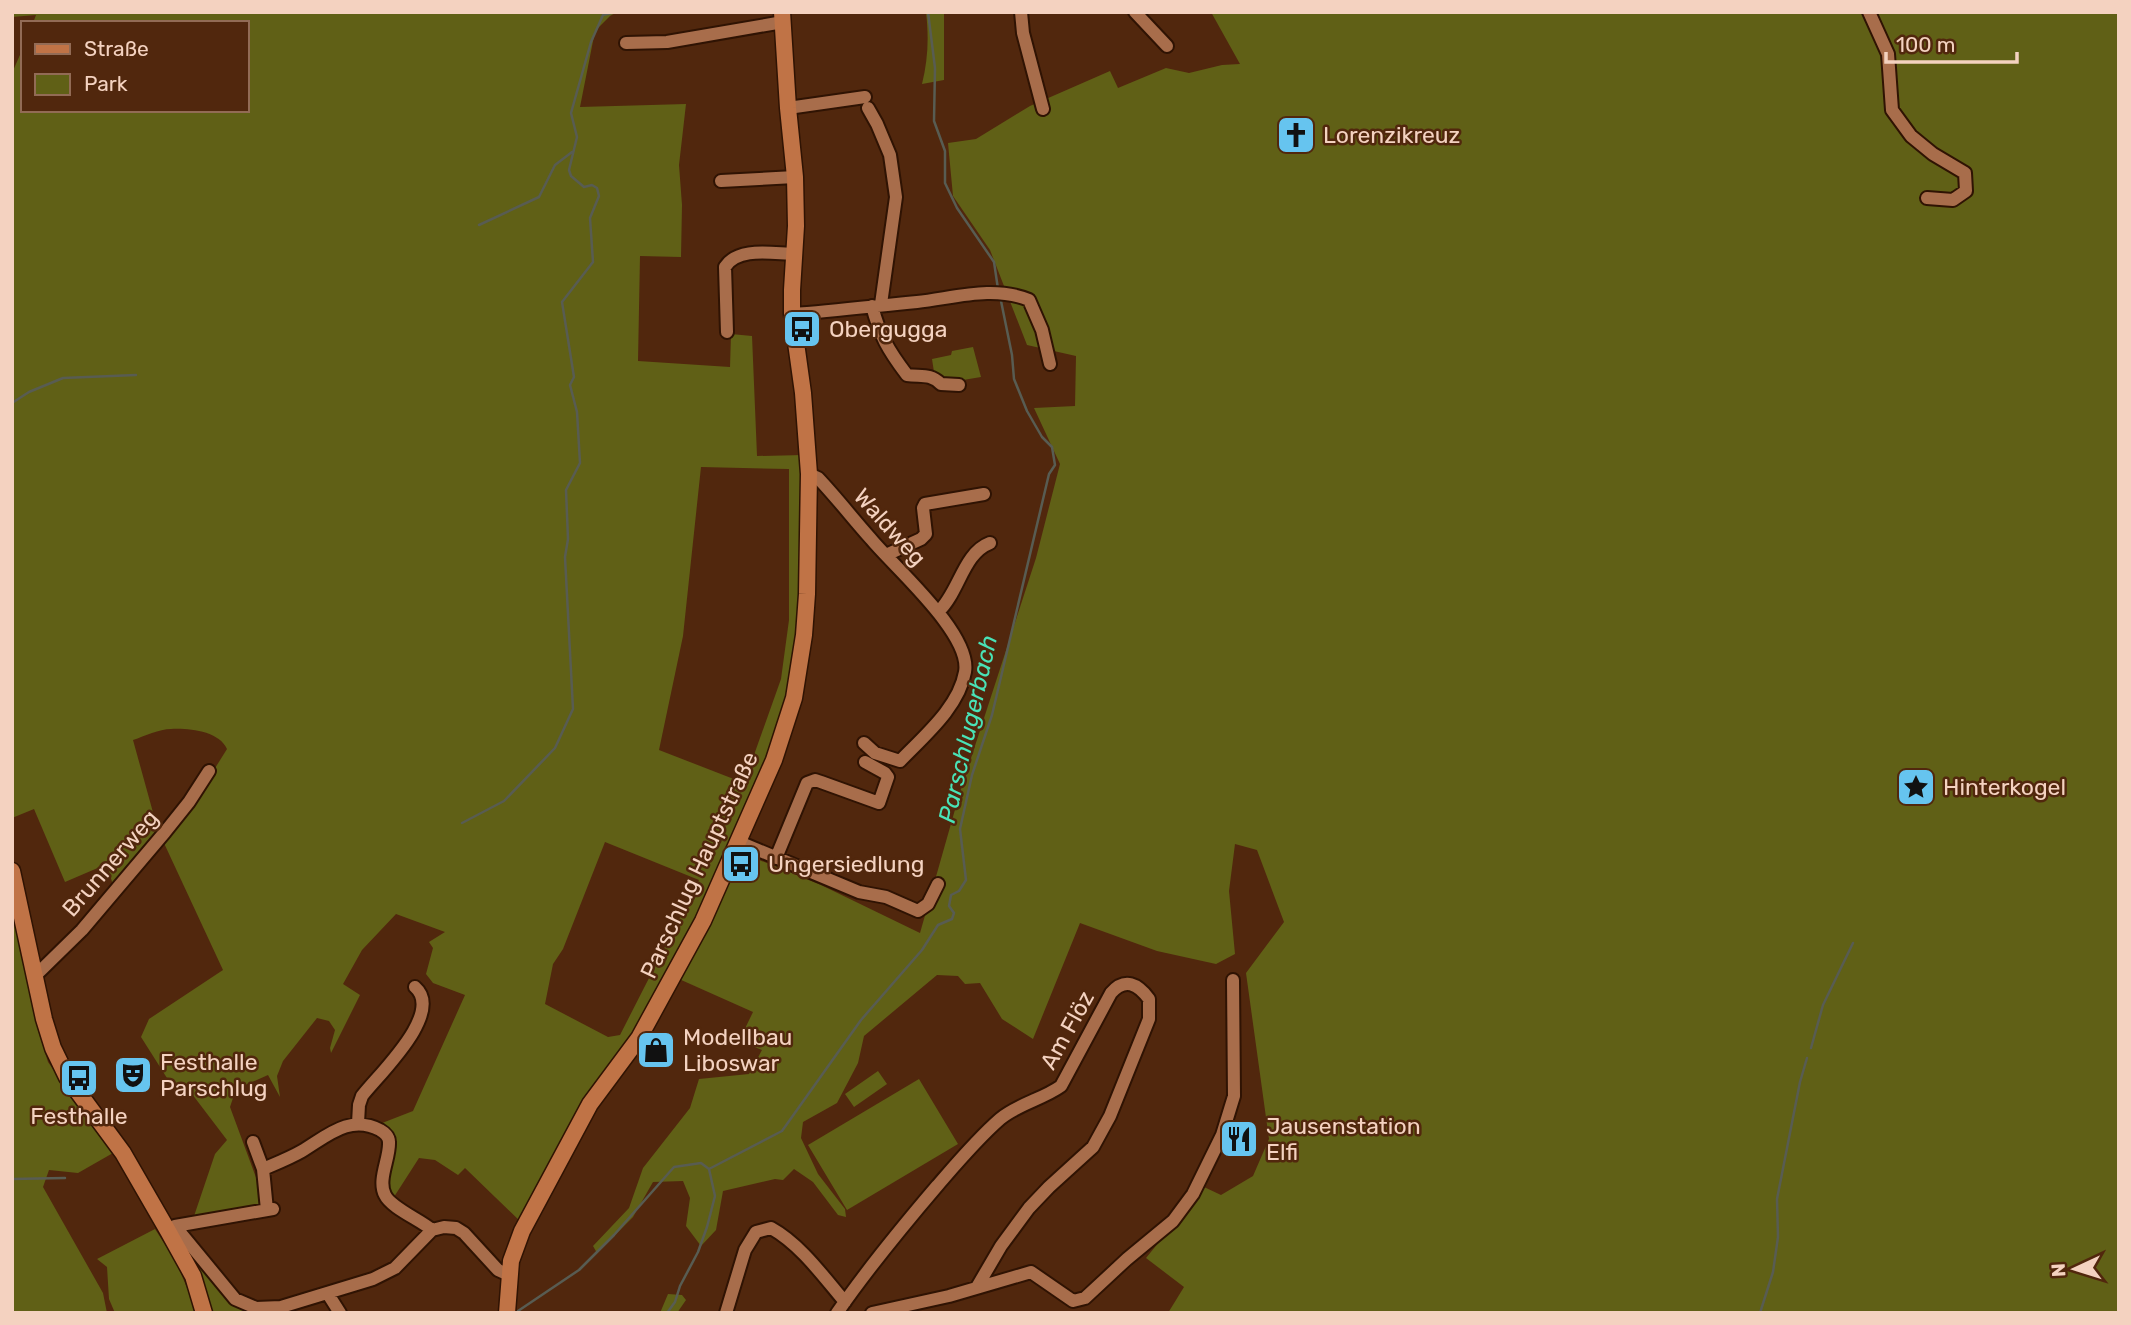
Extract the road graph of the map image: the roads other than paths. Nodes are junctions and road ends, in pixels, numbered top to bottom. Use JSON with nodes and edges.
{"nodes":[{"id":1,"x":1021,"y":12,"type":"edge"},
{"id":2,"x":1135,"y":12,"type":"edge"},
{"id":3,"x":1869,"y":12,"type":"edge"},
{"id":4,"x":783,"y":17,"type":"edge"},
{"id":5,"x":626,"y":43,"type":"dead end"},
{"id":6,"x":1167,"y":46,"type":"dead end"},
{"id":7,"x":788,"y":107,"type":"junction"},
{"id":8,"x":1043,"y":109,"type":"dead end"},
{"id":9,"x":795,"y":177,"type":"junction"},
{"id":10,"x":721,"y":181,"type":"dead end"},
{"id":11,"x":1927,"y":198,"type":"dead end"},
{"id":12,"x":795,"y":254,"type":"junction"},
{"id":13,"x":877,"y":305,"type":"junction"},
{"id":14,"x":792,"y":314,"type":"junction"},
{"id":15,"x":727,"y":332,"type":"dead end"},
{"id":16,"x":1050,"y":364,"type":"dead end"},
{"id":17,"x":959,"y":385,"type":"dead end"},
{"id":18,"x":809,"y":474,"type":"junction"},
{"id":19,"x":985,"y":494,"type":"dead end"},
{"id":20,"x":990,"y":543,"type":"dead end"},
{"id":21,"x":886,"y":555,"type":"junction"},
{"id":22,"x":938,"y":612,"type":"junction"},
{"id":23,"x":864,"y":743,"type":"dead end"},
{"id":24,"x":865,"y":762,"type":"dead end"},
{"id":25,"x":209,"y":771,"type":"dead end"},
{"id":26,"x":739,"y":842,"type":"junction"},
{"id":27,"x":776,"y":858,"type":"junction"},
{"id":28,"x":12,"y":871,"type":"edge"},
{"id":29,"x":937,"y":884,"type":"dead end"},
{"id":30,"x":35,"y":976,"type":"junction"},
{"id":31,"x":1233,"y":979,"type":"dead end"},
{"id":32,"x":415,"y":987,"type":"dead end"},
{"id":33,"x":358,"y":1123,"type":"junction"},
{"id":34,"x":253,"y":1142,"type":"dead end"},
{"id":35,"x":263,"y":1169,"type":"junction"},
{"id":36,"x":172,"y":1229,"type":"junction"},
{"id":37,"x":432,"y":1230,"type":"junction"},
{"id":38,"x":509,"y":1276,"type":"junction"},
{"id":39,"x":977,"y":1287,"type":"junction"},
{"id":40,"x":328,"y":1294,"type":"junction"},
{"id":41,"x":841,"y":1307,"type":"edge"},
{"id":42,"x":204,"y":1313,"type":"edge"},
{"id":43,"x":340,"y":1313,"type":"edge"},
{"id":44,"x":507,"y":1313,"type":"edge"},
{"id":45,"x":726,"y":1313,"type":"edge"},
{"id":46,"x":872,"y":1313,"type":"edge"}],
"edges":[{"from":1,"to":8,"type":"street"},
{"from":2,"to":6,"type":"street"},
{"from":3,"to":11,"type":"street"},
{"from":4,"to":5,"type":"street"},
{"from":4,"to":7,"type":"main road","name":"Parschlug Hauptstraße"},
{"from":7,"to":9,"type":"main road","name":"Parschlug Hauptstraße"},
{"from":7,"to":13,"type":"street"},
{"from":9,"to":10,"type":"street"},
{"from":9,"to":12,"type":"main road","name":"Parschlug Hauptstraße"},
{"from":12,"to":14,"type":"main road","name":"Parschlug Hauptstraße"},
{"from":12,"to":15,"type":"street"},
{"from":13,"to":14,"type":"street"},
{"from":13,"to":16,"type":"street"},
{"from":13,"to":17,"type":"street"},
{"from":14,"to":18,"type":"main road","name":"Parschlug Hauptstraße"},
{"from":18,"to":21,"type":"street","name":"Waldweg"},
{"from":18,"to":26,"type":"main road","name":"Parschlug Hauptstraße"},
{"from":19,"to":21,"type":"street"},
{"from":20,"to":22,"type":"street"},
{"from":21,"to":22,"type":"street","name":"Waldweg"},
{"from":22,"to":23,"type":"street","name":"Waldweg"},
{"from":24,"to":27,"type":"street"},
{"from":25,"to":30,"type":"street","name":"Brunnerweg"},
{"from":26,"to":27,"type":"street"},
{"from":26,"to":38,"type":"main road","name":"Parschlug Hauptstraße"},
{"from":27,"to":29,"type":"street"},
{"from":28,"to":30,"type":"main road"},
{"from":30,"to":36,"type":"main road"},
{"from":31,"to":39,"type":"street"},
{"from":32,"to":33,"type":"street"},
{"from":33,"to":35,"type":"street"},
{"from":33,"to":37,"type":"street"},
{"from":34,"to":35,"type":"street"},
{"from":35,"to":36,"type":"street"},
{"from":36,"to":40,"type":"street"},
{"from":36,"to":42,"type":"main road"},
{"from":37,"to":38,"type":"street"},
{"from":37,"to":40,"type":"street"},
{"from":38,"to":44,"type":"main road","name":"Parschlug Hauptstraße"},
{"from":39,"to":41,"type":"street","name":"Am Flöz"},
{"from":39,"to":46,"type":"street"},
{"from":40,"to":43,"type":"street"},
{"from":41,"to":45,"type":"street","name":"Am Flöz"}]}
